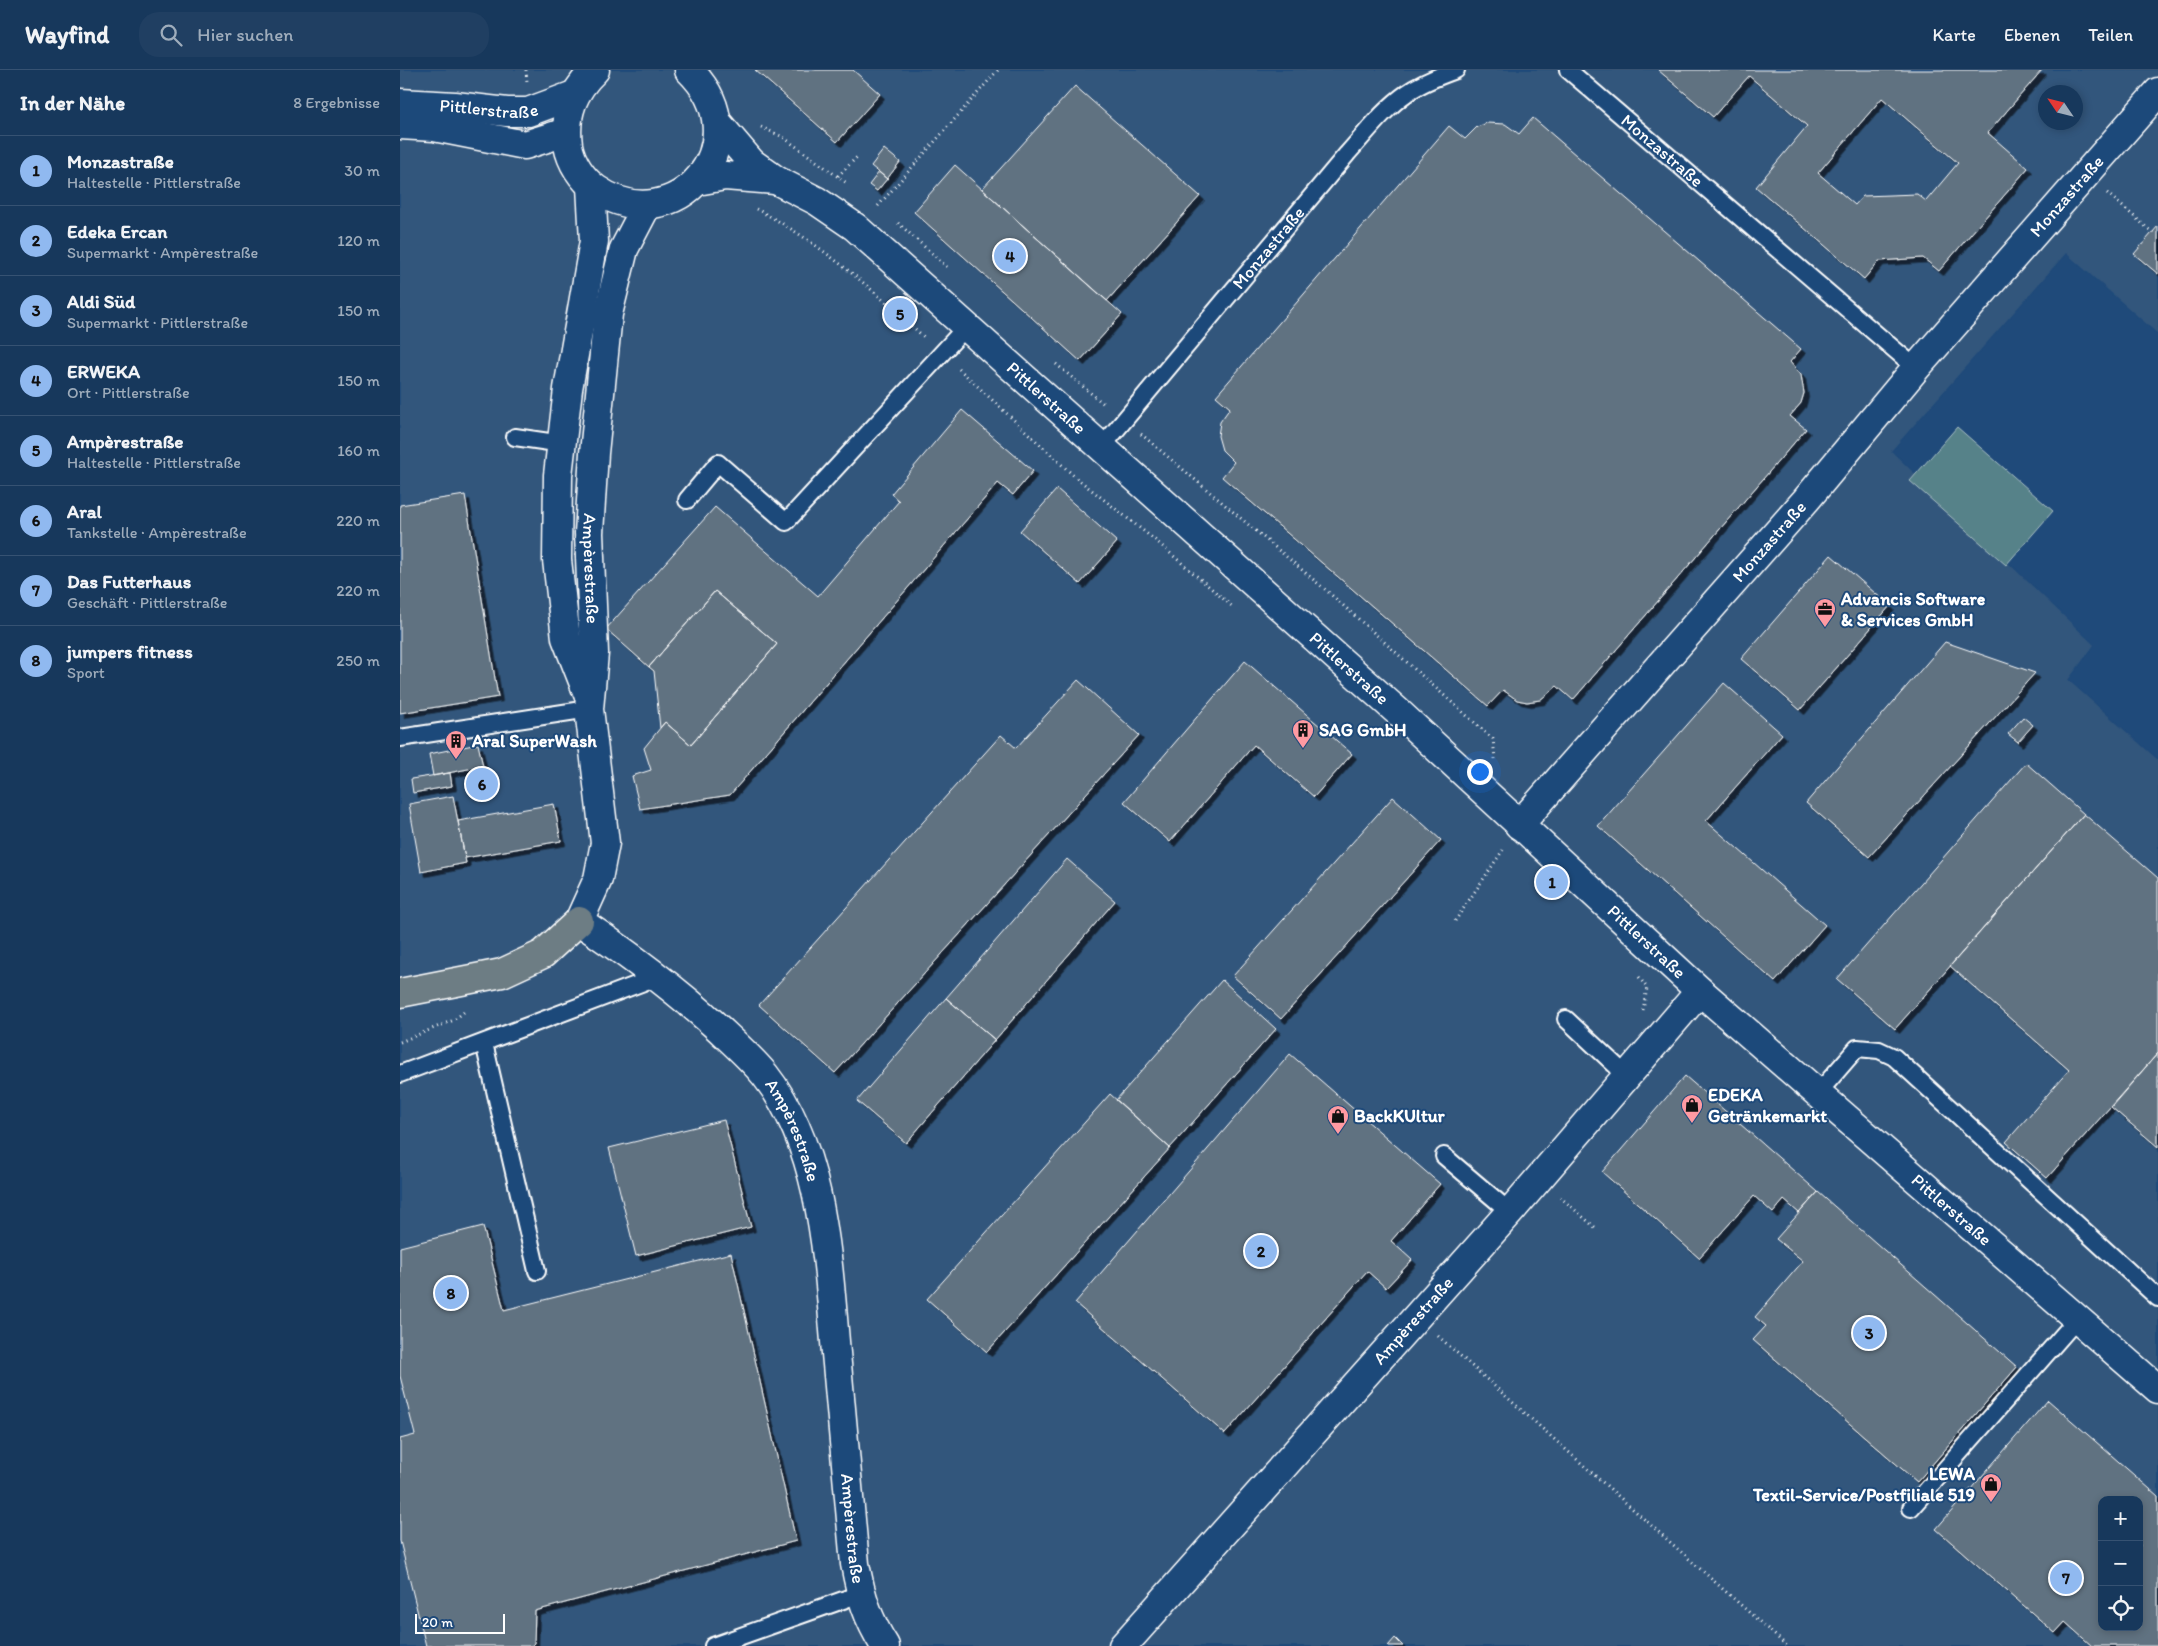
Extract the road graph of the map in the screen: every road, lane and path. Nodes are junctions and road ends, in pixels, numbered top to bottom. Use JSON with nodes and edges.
{"nodes":[{"id":1,"x":595,"y":70,"type":"edge"},
{"id":2,"x":689,"y":70,"type":"edge"},
{"id":3,"x":998,"y":70,"type":"edge"},
{"id":4,"x":1456,"y":70,"type":"edge"},
{"id":5,"x":1568,"y":70,"type":"edge"},
{"id":6,"x":2158,"y":92,"type":"edge"},
{"id":7,"x":574,"y":95,"type":"junction"},
{"id":8,"x":400,"y":103,"type":"edge"},
{"id":9,"x":717,"y":122,"type":"junction"},
{"id":10,"x":400,"y":125,"type":"edge"},
{"id":11,"x":759,"y":126,"type":"dead end"},
{"id":12,"x":566,"y":132,"type":"junction"},
{"id":13,"x":857,"y":156,"type":"dead end"},
{"id":14,"x":2086,"y":175,"type":"junction"},
{"id":15,"x":838,"y":176,"type":"junction"},
{"id":16,"x":776,"y":180,"type":"junction"},
{"id":17,"x":697,"y":181,"type":"junction"},
{"id":18,"x":591,"y":186,"type":"junction"},
{"id":19,"x":851,"y":186,"type":"dead end"},
{"id":20,"x":871,"y":201,"type":"dead end"},
{"id":21,"x":647,"y":205,"type":"junction"},
{"id":22,"x":750,"y":206,"type":"dead end"},
{"id":23,"x":878,"y":206,"type":"junction"},
{"id":24,"x":885,"y":212,"type":"dead end"},
{"id":25,"x":892,"y":218,"type":"dead end"},
{"id":26,"x":2153,"y":233,"type":"dead end"},
{"id":27,"x":948,"y":268,"type":"dead end"},
{"id":28,"x":966,"y":327,"type":"junction"},
{"id":29,"x":942,"y":354,"type":"junction"},
{"id":30,"x":1050,"y":359,"type":"dead end"},
{"id":31,"x":1916,"y":368,"type":"junction"},
{"id":32,"x":1124,"y":420,"type":"junction"},
{"id":33,"x":515,"y":437,"type":"dead end"},
{"id":34,"x":562,"y":441,"type":"junction"},
{"id":35,"x":1101,"y":448,"type":"junction"},
{"id":36,"x":687,"y":500,"type":"dead end"},
{"id":37,"x":1238,"y":612,"type":"dead end"},
{"id":38,"x":592,"y":671,"type":"junction"},
{"id":39,"x":590,"y":705,"type":"junction"},
{"id":40,"x":400,"y":738,"type":"edge"},
{"id":41,"x":1501,"y":765,"type":"dead end"},
{"id":42,"x":1519,"y":825,"type":"junction"},
{"id":43,"x":1496,"y":844,"type":"dead end"},
{"id":44,"x":1503,"y":850,"type":"junction"},
{"id":45,"x":1509,"y":856,"type":"dead end"},
{"id":46,"x":579,"y":921,"type":"junction"},
{"id":47,"x":1455,"y":921,"type":"dead end"},
{"id":48,"x":1637,"y":975,"type":"dead end"},
{"id":49,"x":657,"y":976,"type":"junction"},
{"id":50,"x":1700,"y":990,"type":"junction"},
{"id":51,"x":400,"y":993,"type":"edge"},
{"id":52,"x":1642,"y":1017,"type":"dead end"},
{"id":53,"x":1566,"y":1019,"type":"dead end"},
{"id":54,"x":484,"y":1043,"type":"junction"},
{"id":55,"x":400,"y":1074,"type":"edge"},
{"id":56,"x":1627,"y":1076,"type":"junction"},
{"id":57,"x":1818,"y":1093,"type":"junction"},
{"id":58,"x":1444,"y":1156,"type":"dead end"},
{"id":59,"x":1539,"y":1178,"type":"junction"},
{"id":60,"x":1510,"y":1212,"type":"junction"},
{"id":61,"x":1597,"y":1229,"type":"dead end"},
{"id":62,"x":537,"y":1271,"type":"dead end"},
{"id":63,"x":2158,"y":1298,"type":"edge"},
{"id":64,"x":1417,"y":1318,"type":"junction"},
{"id":65,"x":2077,"y":1319,"type":"junction"},
{"id":66,"x":2158,"y":1389,"type":"edge"},
{"id":67,"x":1911,"y":1508,"type":"dead end"},
{"id":68,"x":860,"y":1594,"type":"junction"},
{"id":69,"x":713,"y":1646,"type":"edge"},
{"id":70,"x":886,"y":1646,"type":"edge"},
{"id":71,"x":1123,"y":1646,"type":"edge"},
{"id":72,"x":1788,"y":1646,"type":"edge"}],
"edges":[{"from":1,"to":7,"type":"street"},
{"from":2,"to":9,"type":"street"},
{"from":3,"to":23,"type":"path"},
{"from":4,"to":32,"type":"lane","name":"Monzastraße"},
{"from":5,"to":31,"type":"lane","name":"Monzastraße"},
{"from":6,"to":14,"type":"street","name":"Monzastraße"},
{"from":7,"to":8,"type":"street","name":"Pittlerstraße"},
{"from":7,"to":12,"type":"street"},
{"from":9,"to":16,"type":"street","name":"Pittlerstraße"},
{"from":9,"to":17,"type":"street"},
{"from":10,"to":12,"type":"street","name":"Pittlerstraße"},
{"from":11,"to":15,"type":"path"},
{"from":12,"to":18,"type":"street"},
{"from":13,"to":15,"type":"path"},
{"from":14,"to":26,"type":"path"},
{"from":14,"to":31,"type":"street","name":"Monzastraße"},
{"from":15,"to":19,"type":"path"},
{"from":16,"to":17,"type":"street","name":"Pittlerstraße"},
{"from":16,"to":28,"type":"street","name":"Pittlerstraße"},
{"from":17,"to":21,"type":"street"},
{"from":18,"to":21,"type":"street"},
{"from":18,"to":34,"type":"street","name":"Ampèrestraße"},
{"from":20,"to":23,"type":"path"},
{"from":21,"to":38,"type":"street","name":"Ampèrestraße"},
{"from":22,"to":29,"type":"path"},
{"from":23,"to":24,"type":"path"},
{"from":25,"to":27,"type":"path"},
{"from":28,"to":29,"type":"lane"},
{"from":28,"to":35,"type":"street","name":"Pittlerstraße"},
{"from":29,"to":36,"type":"lane"},
{"from":29,"to":37,"type":"path"},
{"from":30,"to":32,"type":"path"},
{"from":31,"to":42,"type":"street","name":"Monzastraße"},
{"from":32,"to":35,"type":"lane","name":"Monzastraße"},
{"from":32,"to":41,"type":"path"},
{"from":33,"to":34,"type":"lane"},
{"from":34,"to":38,"type":"street","name":"Ampèrestraße"},
{"from":34,"to":39,"type":"street","name":"Ampèrestraße"},
{"from":35,"to":42,"type":"street","name":"Pittlerstraße"},
{"from":38,"to":39,"type":"street","name":"Ampèrestraße"},
{"from":39,"to":40,"type":"lane"},
{"from":39,"to":46,"type":"street","name":"Ampèrestraße"},
{"from":42,"to":50,"type":"street","name":"Pittlerstraße"},
{"from":43,"to":44,"type":"path"},
{"from":44,"to":45,"type":"path"},
{"from":44,"to":47,"type":"path"},
{"from":46,"to":49,"type":"street","name":"Ampèrestraße"},
{"from":46,"to":51,"type":"main road"},
{"from":48,"to":52,"type":"path"},
{"from":49,"to":54,"type":"lane"},
{"from":49,"to":68,"type":"street","name":"Ampèrestraße"},
{"from":50,"to":56,"type":"street","name":"Ampèrestraße"},
{"from":50,"to":57,"type":"street","name":"Pittlerstraße"},
{"from":53,"to":56,"type":"lane"},
{"from":54,"to":55,"type":"lane"},
{"from":54,"to":62,"type":"lane"},
{"from":56,"to":59,"type":"street","name":"Ampèrestraße"},
{"from":57,"to":63,"type":"lane"},
{"from":57,"to":65,"type":"street","name":"Pittlerstraße"},
{"from":58,"to":60,"type":"lane"},
{"from":59,"to":60,"type":"street","name":"Ampèrestraße"},
{"from":59,"to":61,"type":"path"},
{"from":60,"to":64,"type":"street","name":"Ampèrestraße"},
{"from":64,"to":71,"type":"street","name":"Ampèrestraße"},
{"from":64,"to":72,"type":"path"},
{"from":65,"to":66,"type":"street","name":"Pittlerstraße"},
{"from":65,"to":67,"type":"lane"},
{"from":68,"to":69,"type":"lane"},
{"from":68,"to":70,"type":"street","name":"Ampèrestraße"}]}
